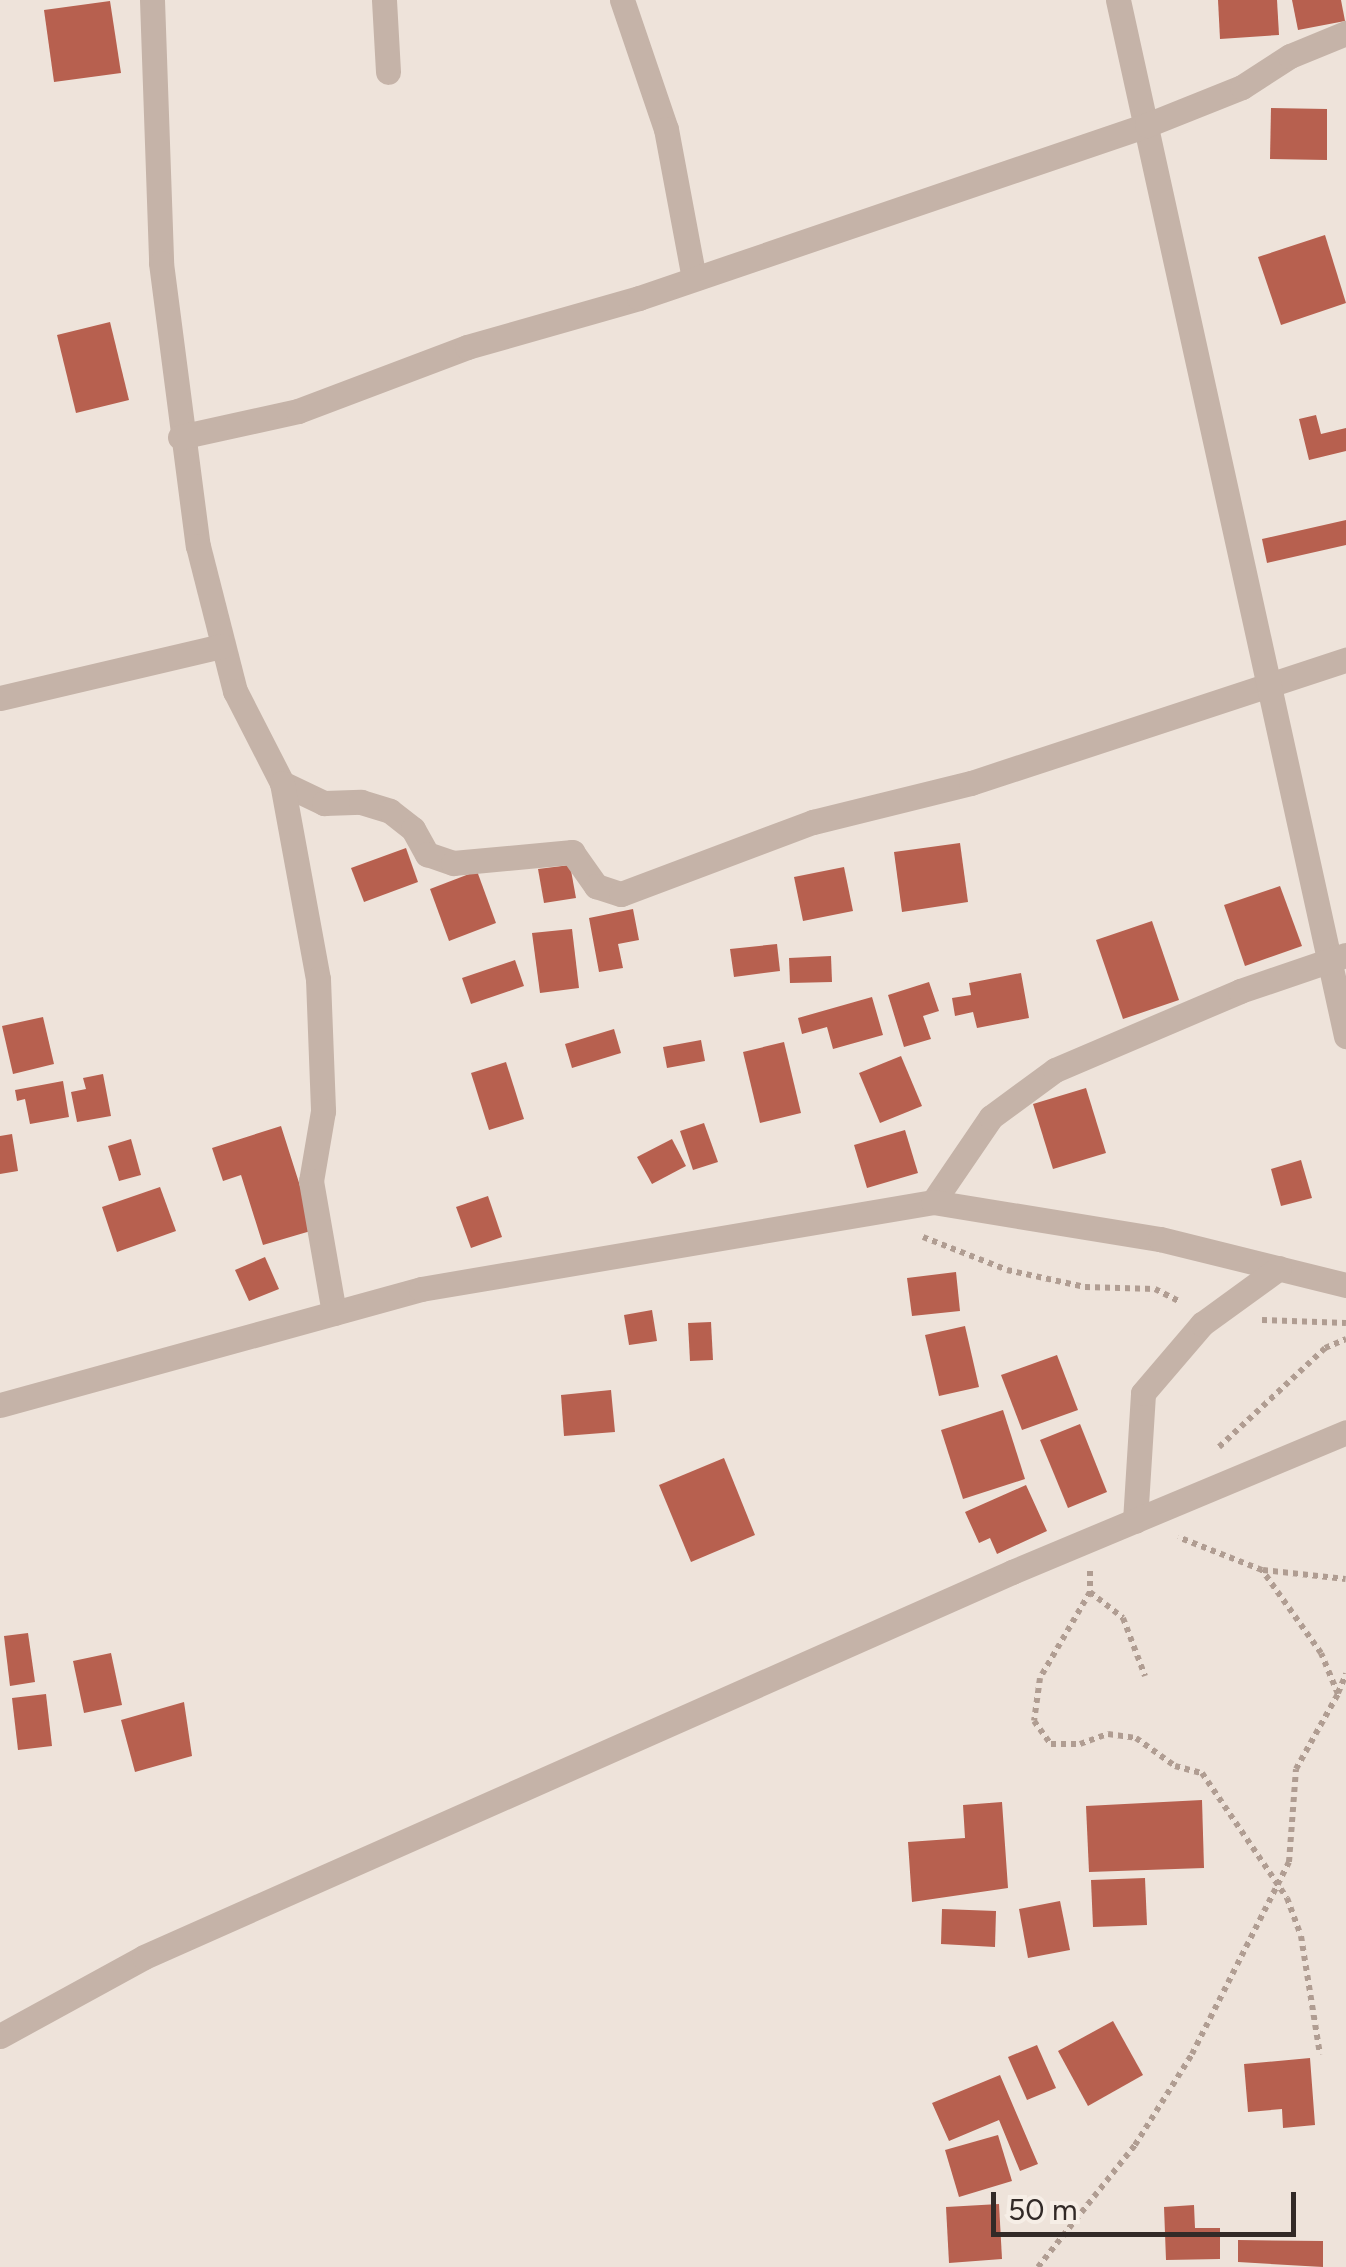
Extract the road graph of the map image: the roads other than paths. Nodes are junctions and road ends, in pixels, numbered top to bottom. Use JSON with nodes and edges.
{"nodes":[{"id":1,"x":152,"y":0,"type":"edge"},
{"id":2,"x":622,"y":0,"type":"edge"},
{"id":3,"x":1118,"y":0,"type":"edge"},
{"id":4,"x":390,"y":2,"type":"edge"},
{"id":5,"x":1346,"y":33,"type":"edge"},
{"id":6,"x":388,"y":72,"type":"dead end"},
{"id":7,"x":1147,"y":124,"type":"junction"},
{"id":8,"x":694,"y":278,"type":"junction"},
{"id":9,"x":180,"y":437,"type":"junction"},
{"id":10,"x":222,"y":646,"type":"junction"},
{"id":11,"x":1346,"y":660,"type":"edge"},
{"id":12,"x":1270,"y":684,"type":"junction"},
{"id":13,"x":0,"y":698,"type":"edge"},
{"id":14,"x":282,"y":783,"type":"junction"},
{"id":15,"x":1337,"y":957,"type":"edge"},
{"id":16,"x":1346,"y":1036,"type":"edge"},
{"id":17,"x":933,"y":1202,"type":"junction"},
{"id":18,"x":1279,"y":1268,"type":"junction"},
{"id":19,"x":1346,"y":1285,"type":"edge"},
{"id":20,"x":334,"y":1313,"type":"junction"},
{"id":21,"x":0,"y":1404,"type":"edge"},
{"id":22,"x":1346,"y":1432,"type":"edge"},
{"id":23,"x":1135,"y":1520,"type":"junction"},
{"id":24,"x":0,"y":2036,"type":"edge"}],
"edges":[{"from":1,"to":9,"type":"street"},
{"from":2,"to":8,"type":"street"},
{"from":3,"to":7,"type":"street"},
{"from":4,"to":6,"type":"street"},
{"from":5,"to":7,"type":"street"},
{"from":7,"to":8,"type":"street"},
{"from":7,"to":12,"type":"street"},
{"from":8,"to":9,"type":"street"},
{"from":9,"to":10,"type":"street"},
{"from":10,"to":13,"type":"street"},
{"from":10,"to":14,"type":"street"},
{"from":11,"to":12,"type":"street"},
{"from":12,"to":14,"type":"street"},
{"from":12,"to":15,"type":"street"},
{"from":14,"to":20,"type":"street"},
{"from":15,"to":16,"type":"street"},
{"from":15,"to":17,"type":"street"},
{"from":17,"to":18,"type":"street"},
{"from":17,"to":20,"type":"street"},
{"from":18,"to":19,"type":"street"},
{"from":18,"to":23,"type":"street"},
{"from":20,"to":21,"type":"street"},
{"from":22,"to":23,"type":"street"},
{"from":23,"to":24,"type":"street"}]}
